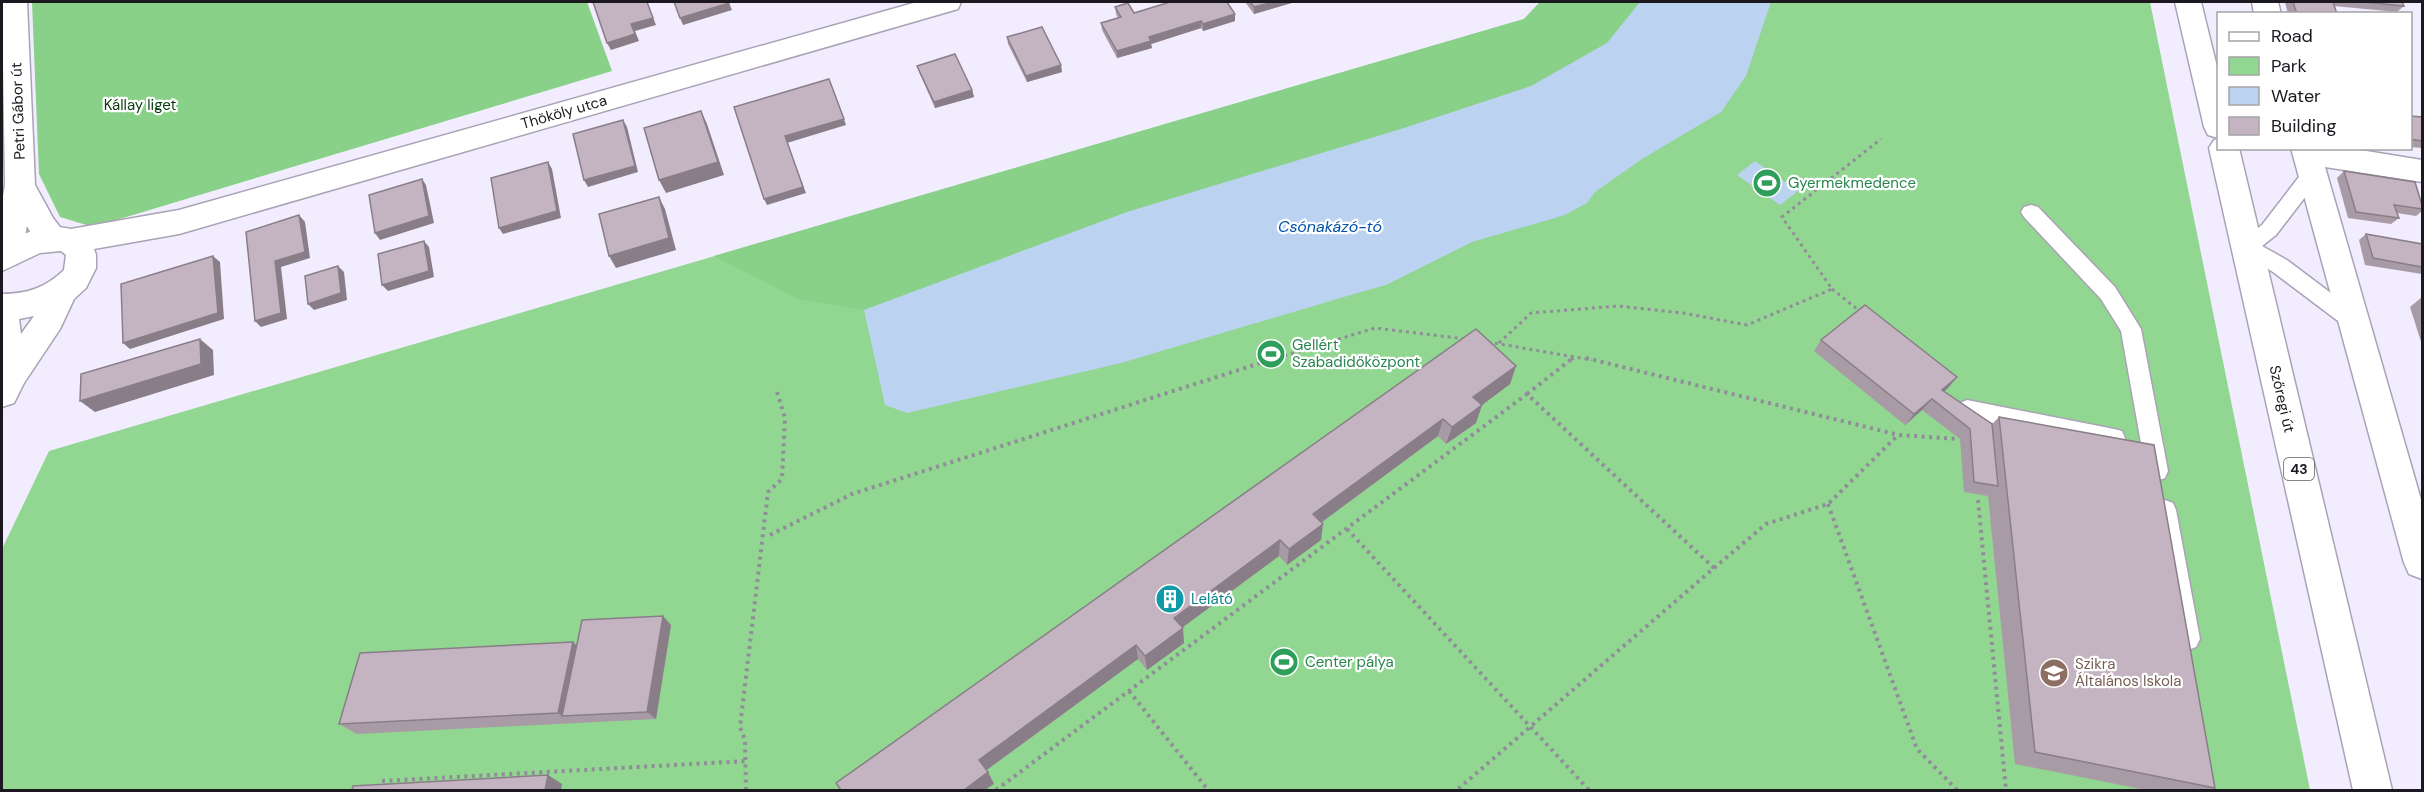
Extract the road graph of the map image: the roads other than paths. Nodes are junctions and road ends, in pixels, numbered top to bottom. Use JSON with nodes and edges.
{"nodes":[{"id":1,"x":14,"y":2,"type":"edge"},
{"id":2,"x":948,"y":2,"type":"edge"},
{"id":3,"x":2188,"y":2,"type":"edge"},
{"id":4,"x":2217,"y":123,"type":"edge"},
{"id":5,"x":2224,"y":150,"type":"edge"},
{"id":6,"x":2307,"y":159,"type":"edge"},
{"id":7,"x":2422,"y":171,"type":"edge"},
{"id":8,"x":20,"y":185,"type":"junction"},
{"id":9,"x":2031,"y":212,"type":"dead end"},
{"id":10,"x":179,"y":222,"type":"junction"},
{"id":11,"x":62,"y":240,"type":"junction"},
{"id":12,"x":2247,"y":247,"type":"junction"},
{"id":13,"x":4,"y":257,"type":"edge"},
{"id":14,"x":68,"y":285,"type":"junction"},
{"id":15,"x":2,"y":307,"type":"edge"},
{"id":16,"x":2,"y":315,"type":"edge"},
{"id":17,"x":2353,"y":321,"type":"junction"},
{"id":18,"x":7,"y":383,"type":"edge"},
{"id":19,"x":1967,"y":409,"type":"edge"},
{"id":20,"x":2152,"y":446,"type":"junction"},
{"id":21,"x":2422,"y":563,"type":"edge"},
{"id":22,"x":2191,"y":660,"type":"edge"},
{"id":23,"x":2373,"y":790,"type":"edge"}],
"edges":[{"from":1,"to":8,"type":"street","name":"Petri Gábor út"},
{"from":2,"to":10,"type":"street","name":"Thököly utca"},
{"from":3,"to":4,"type":"street"},
{"from":5,"to":12,"type":"street","name":"Szőregi út","number":"43"},
{"from":6,"to":7,"type":"street"},
{"from":6,"to":12,"type":"lane"},
{"from":6,"to":17,"type":"street"},
{"from":8,"to":11,"type":"street","name":"Petri Gábor út"},
{"from":8,"to":13,"type":"street","name":"Petri Gábor út"},
{"from":9,"to":20,"type":"lane"},
{"from":10,"to":11,"type":"street"},
{"from":10,"to":14,"type":"street"},
{"from":11,"to":13,"type":"street"},
{"from":11,"to":14,"type":"street","name":"Petri Gábor út"},
{"from":12,"to":17,"type":"lane"},
{"from":12,"to":23,"type":"street","name":"Szőregi út","number":"43"},
{"from":14,"to":15,"type":"street"},
{"from":14,"to":18,"type":"street"},
{"from":16,"to":18,"type":"street"},
{"from":17,"to":21,"type":"street"},
{"from":19,"to":20,"type":"lane"},
{"from":20,"to":22,"type":"lane"}]}
